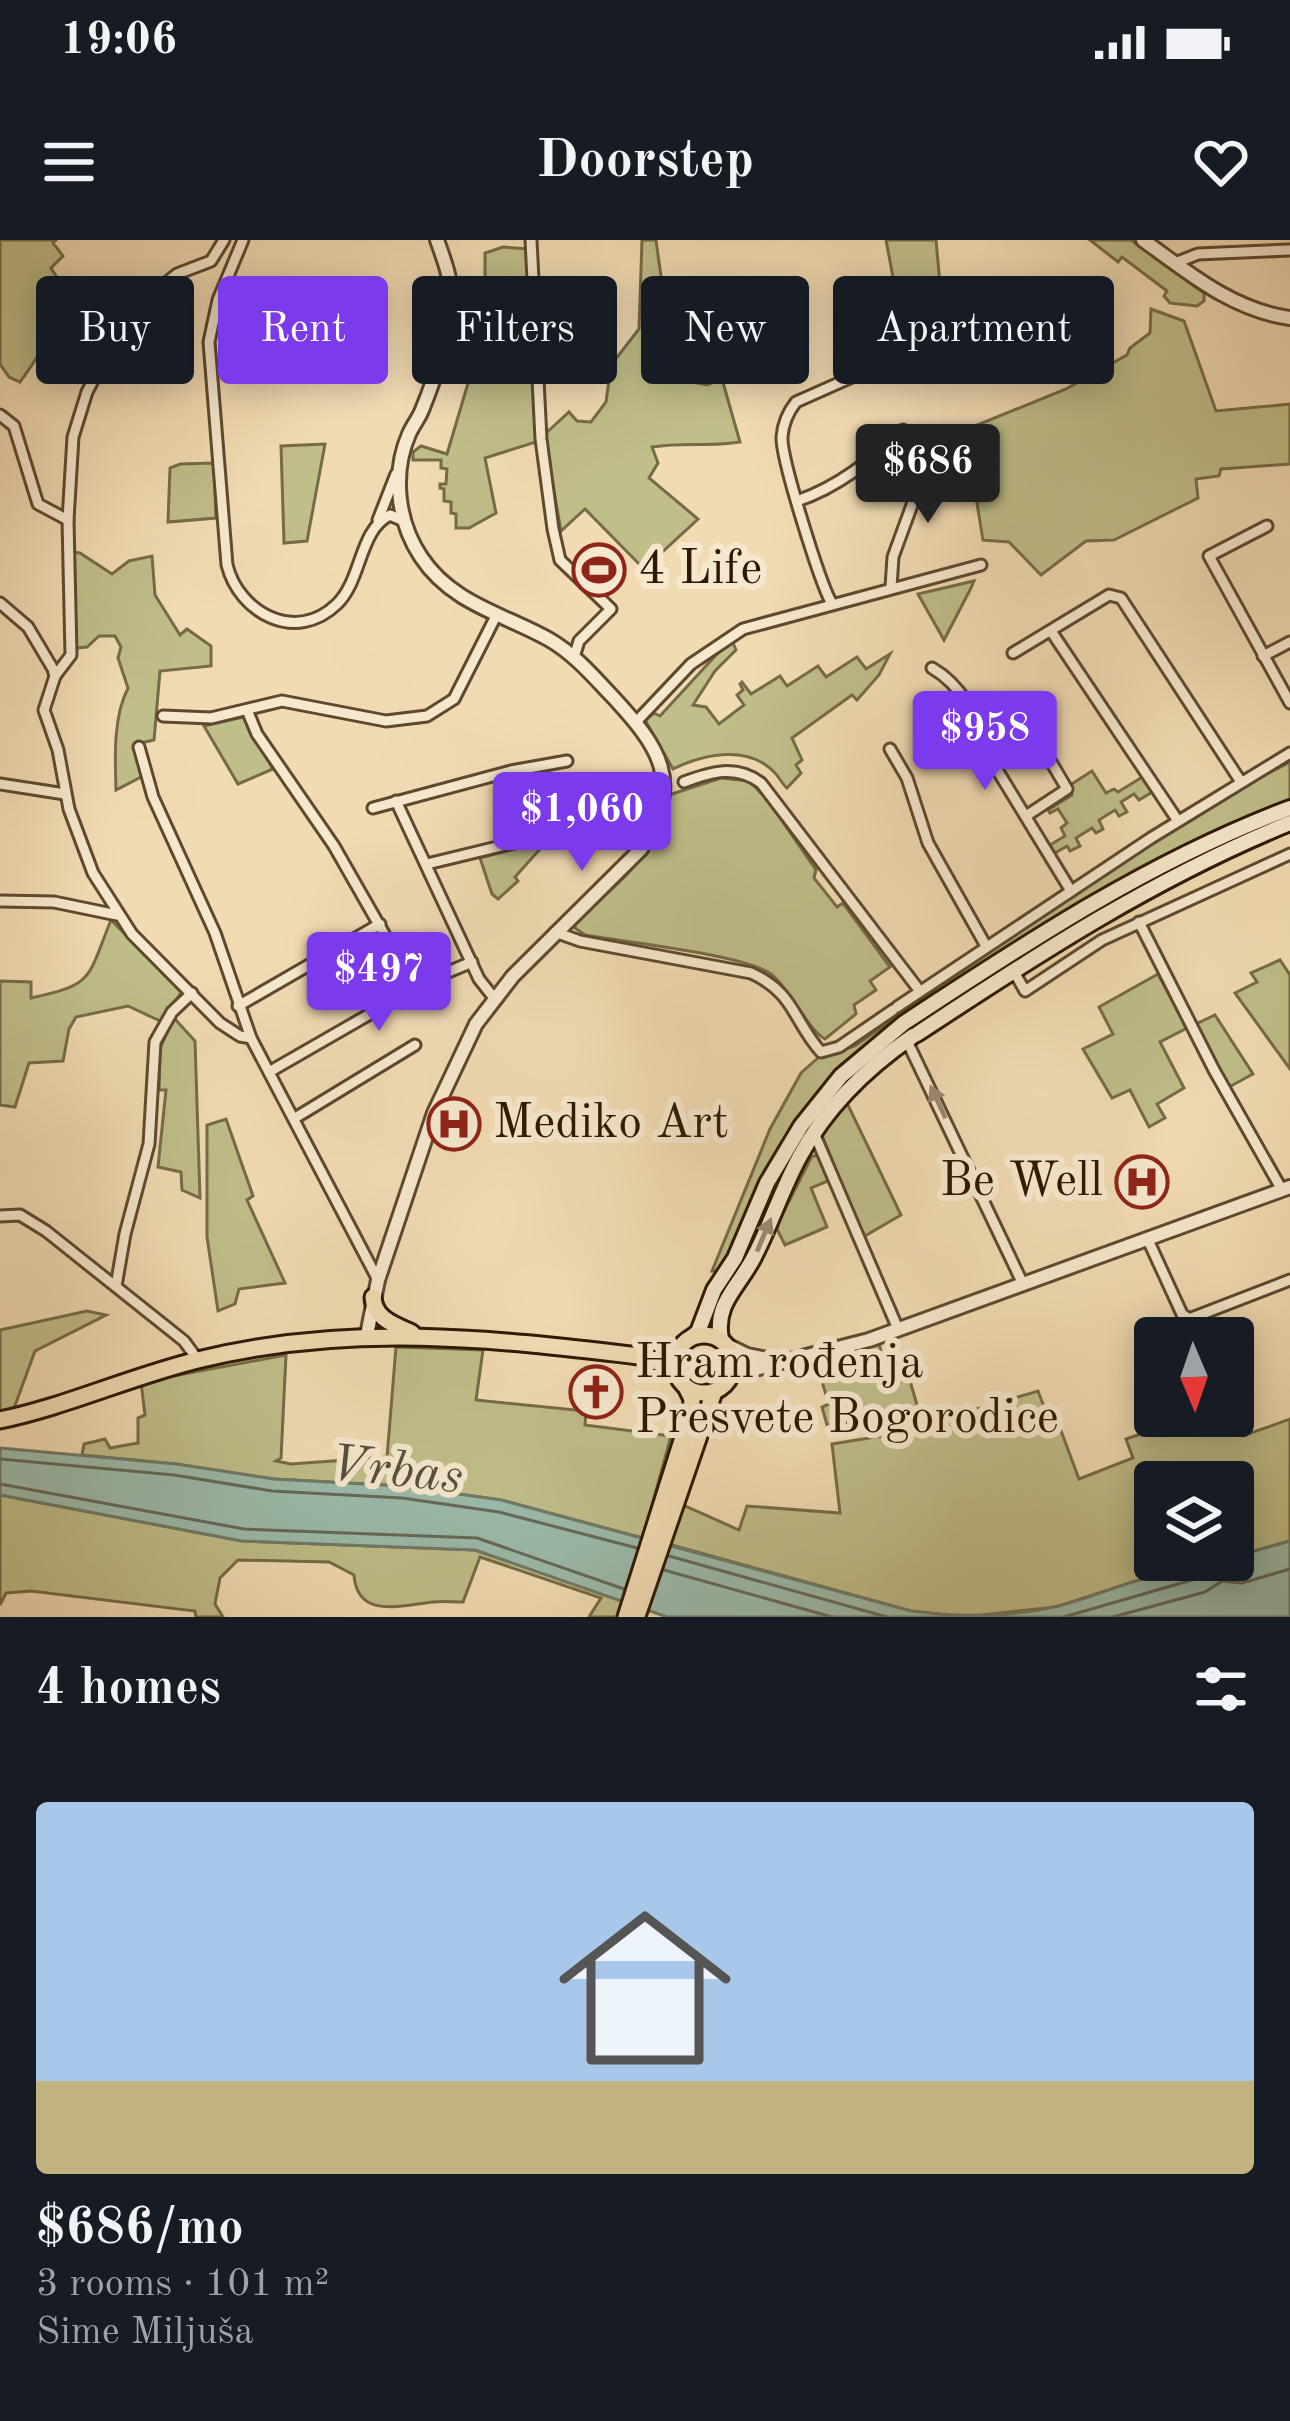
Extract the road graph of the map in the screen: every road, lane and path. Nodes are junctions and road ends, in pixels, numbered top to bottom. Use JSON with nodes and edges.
{"nodes":[{"id":1,"x":224,"y":240,"type":"edge"},
{"id":2,"x":243,"y":240,"type":"edge"},
{"id":3,"x":437,"y":240,"type":"edge"},
{"id":4,"x":531,"y":240,"type":"edge"},
{"id":5,"x":1142,"y":240,"type":"edge"},
{"id":6,"x":1290,"y":250,"type":"edge"},
{"id":7,"x":1175,"y":263,"type":"junction"},
{"id":8,"x":1290,"y":318,"type":"edge"},
{"id":9,"x":833,"y":384,"type":"edge"},
{"id":10,"x":0,"y":415,"type":"edge"},
{"id":11,"x":903,"y":430,"type":"dead end"},
{"id":12,"x":927,"y":464,"type":"dead end"},
{"id":13,"x":399,"y":470,"type":"junction"},
{"id":14,"x":797,"y":501,"type":"junction"},
{"id":15,"x":68,"y":520,"type":"junction"},
{"id":16,"x":404,"y":521,"type":"junction"},
{"id":17,"x":376,"y":525,"type":"junction"},
{"id":18,"x":1267,"y":526,"type":"dead end"},
{"id":19,"x":981,"y":565,"type":"dead end"},
{"id":20,"x":891,"y":587,"type":"junction"},
{"id":21,"x":831,"y":602,"type":"junction"},
{"id":22,"x":0,"y":603,"type":"edge"},
{"id":23,"x":496,"y":616,"type":"junction"},
{"id":24,"x":1051,"y":631,"type":"junction"},
{"id":25,"x":1290,"y":642,"type":"edge"},
{"id":26,"x":1013,"y":653,"type":"dead end"},
{"id":27,"x":1263,"y":656,"type":"junction"},
{"id":28,"x":574,"y":657,"type":"junction"},
{"id":29,"x":932,"y":668,"type":"dead end"},
{"id":30,"x":55,"y":676,"type":"junction"},
{"id":31,"x":1290,"y":704,"type":"edge"},
{"id":32,"x":247,"y":710,"type":"junction"},
{"id":33,"x":163,"y":716,"type":"dead end"},
{"id":34,"x":1025,"y":718,"type":"dead end"},
{"id":35,"x":636,"y":722,"type":"junction"},
{"id":36,"x":139,"y":747,"type":"dead end"},
{"id":37,"x":890,"y":749,"type":"dead end"},
{"id":38,"x":1290,"y":753,"type":"edge"},
{"id":39,"x":567,"y":761,"type":"dead end"},
{"id":40,"x":684,"y":782,"type":"dead end"},
{"id":41,"x":1241,"y":782,"type":"junction"},
{"id":42,"x":0,"y":784,"type":"edge"},
{"id":43,"x":65,"y":794,"type":"junction"},
{"id":44,"x":397,"y":801,"type":"junction"},
{"id":45,"x":373,"y":808,"type":"dead end"},
{"id":46,"x":1290,"y":808,"type":"edge"},
{"id":47,"x":1025,"y":816,"type":"junction"},
{"id":48,"x":1178,"y":821,"type":"junction"},
{"id":49,"x":1290,"y":823,"type":"edge"},
{"id":50,"x":572,"y":829,"type":"dead end"},
{"id":51,"x":1290,"y":854,"type":"edge"},
{"id":52,"x":427,"y":864,"type":"junction"},
{"id":53,"x":1071,"y":891,"type":"junction"},
{"id":54,"x":0,"y":901,"type":"edge"},
{"id":55,"x":117,"y":915,"type":"junction"},
{"id":56,"x":1139,"y":922,"type":"junction"},
{"id":57,"x":380,"y":925,"type":"junction"},
{"id":58,"x":555,"y":932,"type":"junction"},
{"id":59,"x":986,"y":946,"type":"junction"},
{"id":60,"x":472,"y":962,"type":"junction"},
{"id":61,"x":1013,"y":970,"type":"junction"},
{"id":62,"x":415,"y":988,"type":"junction"},
{"id":63,"x":919,"y":991,"type":"junction"},
{"id":64,"x":192,"y":993,"type":"junction"},
{"id":65,"x":494,"y":998,"type":"junction"},
{"id":66,"x":238,"y":1006,"type":"junction"},
{"id":67,"x":910,"y":1031,"type":"junction"},
{"id":68,"x":251,"y":1038,"type":"junction"},
{"id":69,"x":415,"y":1045,"type":"dead end"},
{"id":70,"x":268,"y":1072,"type":"junction"},
{"id":71,"x":295,"y":1118,"type":"junction"},
{"id":72,"x":814,"y":1132,"type":"junction"},
{"id":73,"x":1286,"y":1188,"type":"edge"},
{"id":74,"x":0,"y":1216,"type":"edge"},
{"id":75,"x":1148,"y":1240,"type":"junction"},
{"id":76,"x":388,"y":1249,"type":"junction"},
{"id":77,"x":362,"y":1250,"type":"junction"},
{"id":78,"x":378,"y":1280,"type":"junction"},
{"id":79,"x":1290,"y":1280,"type":"edge"},
{"id":80,"x":1023,"y":1284,"type":"junction"},
{"id":81,"x":116,"y":1286,"type":"junction"},
{"id":82,"x":373,"y":1297,"type":"junction"},
{"id":83,"x":898,"y":1329,"type":"junction"},
{"id":84,"x":415,"y":1334,"type":"junction"},
{"id":85,"x":367,"y":1335,"type":"junction"},
{"id":86,"x":687,"y":1341,"type":"junction"},
{"id":87,"x":724,"y":1342,"type":"junction"},
{"id":88,"x":639,"y":1356,"type":"junction"},
{"id":89,"x":198,"y":1360,"type":"junction"},
{"id":90,"x":779,"y":1360,"type":"junction"},
{"id":91,"x":732,"y":1375,"type":"junction"},
{"id":92,"x":681,"y":1381,"type":"junction"},
{"id":93,"x":714,"y":1392,"type":"junction"},
{"id":94,"x":0,"y":1420,"type":"edge"},
{"id":95,"x":668,"y":1504,"type":"junction"},
{"id":96,"x":626,"y":1617,"type":"edge"},
{"id":97,"x":637,"y":1617,"type":"edge"}],
"edges":[{"from":1,"to":15,"type":"street"},
{"from":2,"to":17,"type":"street"},
{"from":3,"to":13,"type":"street"},
{"from":4,"to":28,"type":"street"},
{"from":5,"to":7,"type":"street"},
{"from":6,"to":7,"type":"street"},
{"from":7,"to":8,"type":"street"},
{"from":9,"to":14,"type":"street"},
{"from":10,"to":15,"type":"street"},
{"from":11,"to":14,"type":"street"},
{"from":12,"to":20,"type":"street"},
{"from":13,"to":16,"type":"street"},
{"from":13,"to":17,"type":"street"},
{"from":14,"to":21,"type":"street"},
{"from":15,"to":30,"type":"street"},
{"from":16,"to":17,"type":"street"},
{"from":16,"to":23,"type":"street"},
{"from":18,"to":27,"type":"street"},
{"from":19,"to":20,"type":"street"},
{"from":20,"to":21,"type":"street"},
{"from":21,"to":35,"type":"street"},
{"from":22,"to":30,"type":"street"},
{"from":23,"to":28,"type":"street"},
{"from":23,"to":32,"type":"street"},
{"from":24,"to":26,"type":"street"},
{"from":24,"to":41,"type":"street"},
{"from":24,"to":48,"type":"street"},
{"from":25,"to":27,"type":"street"},
{"from":27,"to":31,"type":"street"},
{"from":28,"to":35,"type":"street"},
{"from":29,"to":47,"type":"street"},
{"from":30,"to":43,"type":"street"},
{"from":32,"to":33,"type":"street"},
{"from":32,"to":57,"type":"street"},
{"from":34,"to":47,"type":"street"},
{"from":35,"to":58,"type":"street"},
{"from":36,"to":66,"type":"street"},
{"from":37,"to":59,"type":"street"},
{"from":38,"to":41,"type":"street"},
{"from":39,"to":44,"type":"street"},
{"from":40,"to":63,"type":"street"},
{"from":41,"to":48,"type":"street"},
{"from":42,"to":43,"type":"street"},
{"from":43,"to":55,"type":"street"},
{"from":44,"to":45,"type":"street"},
{"from":44,"to":52,"type":"street"},
{"from":46,"to":67,"type":"main road"},
{"from":47,"to":53,"type":"street"},
{"from":48,"to":53,"type":"street"},
{"from":49,"to":61,"type":"main road"},
{"from":50,"to":52,"type":"street"},
{"from":51,"to":56,"type":"street"},
{"from":52,"to":60,"type":"street"},
{"from":53,"to":59,"type":"street"},
{"from":54,"to":55,"type":"street"},
{"from":55,"to":64,"type":"street"},
{"from":56,"to":61,"type":"street"},
{"from":56,"to":73,"type":"street"},
{"from":57,"to":62,"type":"street"},
{"from":57,"to":66,"type":"street"},
{"from":58,"to":63,"type":"street"},
{"from":58,"to":65,"type":"street"},
{"from":59,"to":63,"type":"street"},
{"from":60,"to":62,"type":"street"},
{"from":60,"to":65,"type":"street"},
{"from":61,"to":67,"type":"main road"},
{"from":62,"to":70,"type":"street"},
{"from":64,"to":68,"type":"street"},
{"from":64,"to":81,"type":"street"},
{"from":65,"to":76,"type":"street"},
{"from":66,"to":68,"type":"street"},
{"from":67,"to":72,"type":"main road"},
{"from":80,"to":67,"type":"street","one_way":true},
{"from":67,"to":86,"type":"main road"},
{"from":68,"to":70,"type":"street"},
{"from":69,"to":71,"type":"street"},
{"from":70,"to":71,"type":"street"},
{"from":71,"to":77,"type":"street"},
{"from":72,"to":83,"type":"street"},
{"from":87,"to":72,"type":"main road","one_way":true},
{"from":73,"to":75,"type":"street"},
{"from":74,"to":81,"type":"street"},
{"from":75,"to":79,"type":"street"},
{"from":75,"to":80,"type":"street"},
{"from":76,"to":77,"type":"street"},
{"from":76,"to":78,"type":"street"},
{"from":77,"to":78,"type":"street"},
{"from":78,"to":82,"type":"street"},
{"from":80,"to":83,"type":"street"},
{"from":81,"to":89,"type":"street"},
{"from":82,"to":84,"type":"main road"},
{"from":82,"to":85,"type":"street"},
{"from":83,"to":90,"type":"street"},
{"from":84,"to":85,"type":"main road"},
{"from":84,"to":88,"type":"main road"},
{"from":85,"to":89,"type":"main road"},
{"from":86,"to":87,"type":"main road"},
{"from":86,"to":88,"type":"main road"},
{"from":86,"to":92,"type":"main road"},
{"from":87,"to":90,"type":"street"},
{"from":87,"to":91,"type":"main road"},
{"from":88,"to":92,"type":"main road"},
{"from":89,"to":94,"type":"main road"},
{"from":90,"to":91,"type":"street"},
{"from":91,"to":93,"type":"main road"},
{"from":92,"to":93,"type":"main road"},
{"from":92,"to":95,"type":"main road"},
{"from":93,"to":95,"type":"main road"},
{"from":95,"to":96,"type":"main road"},
{"from":95,"to":97,"type":"main road"}]}
